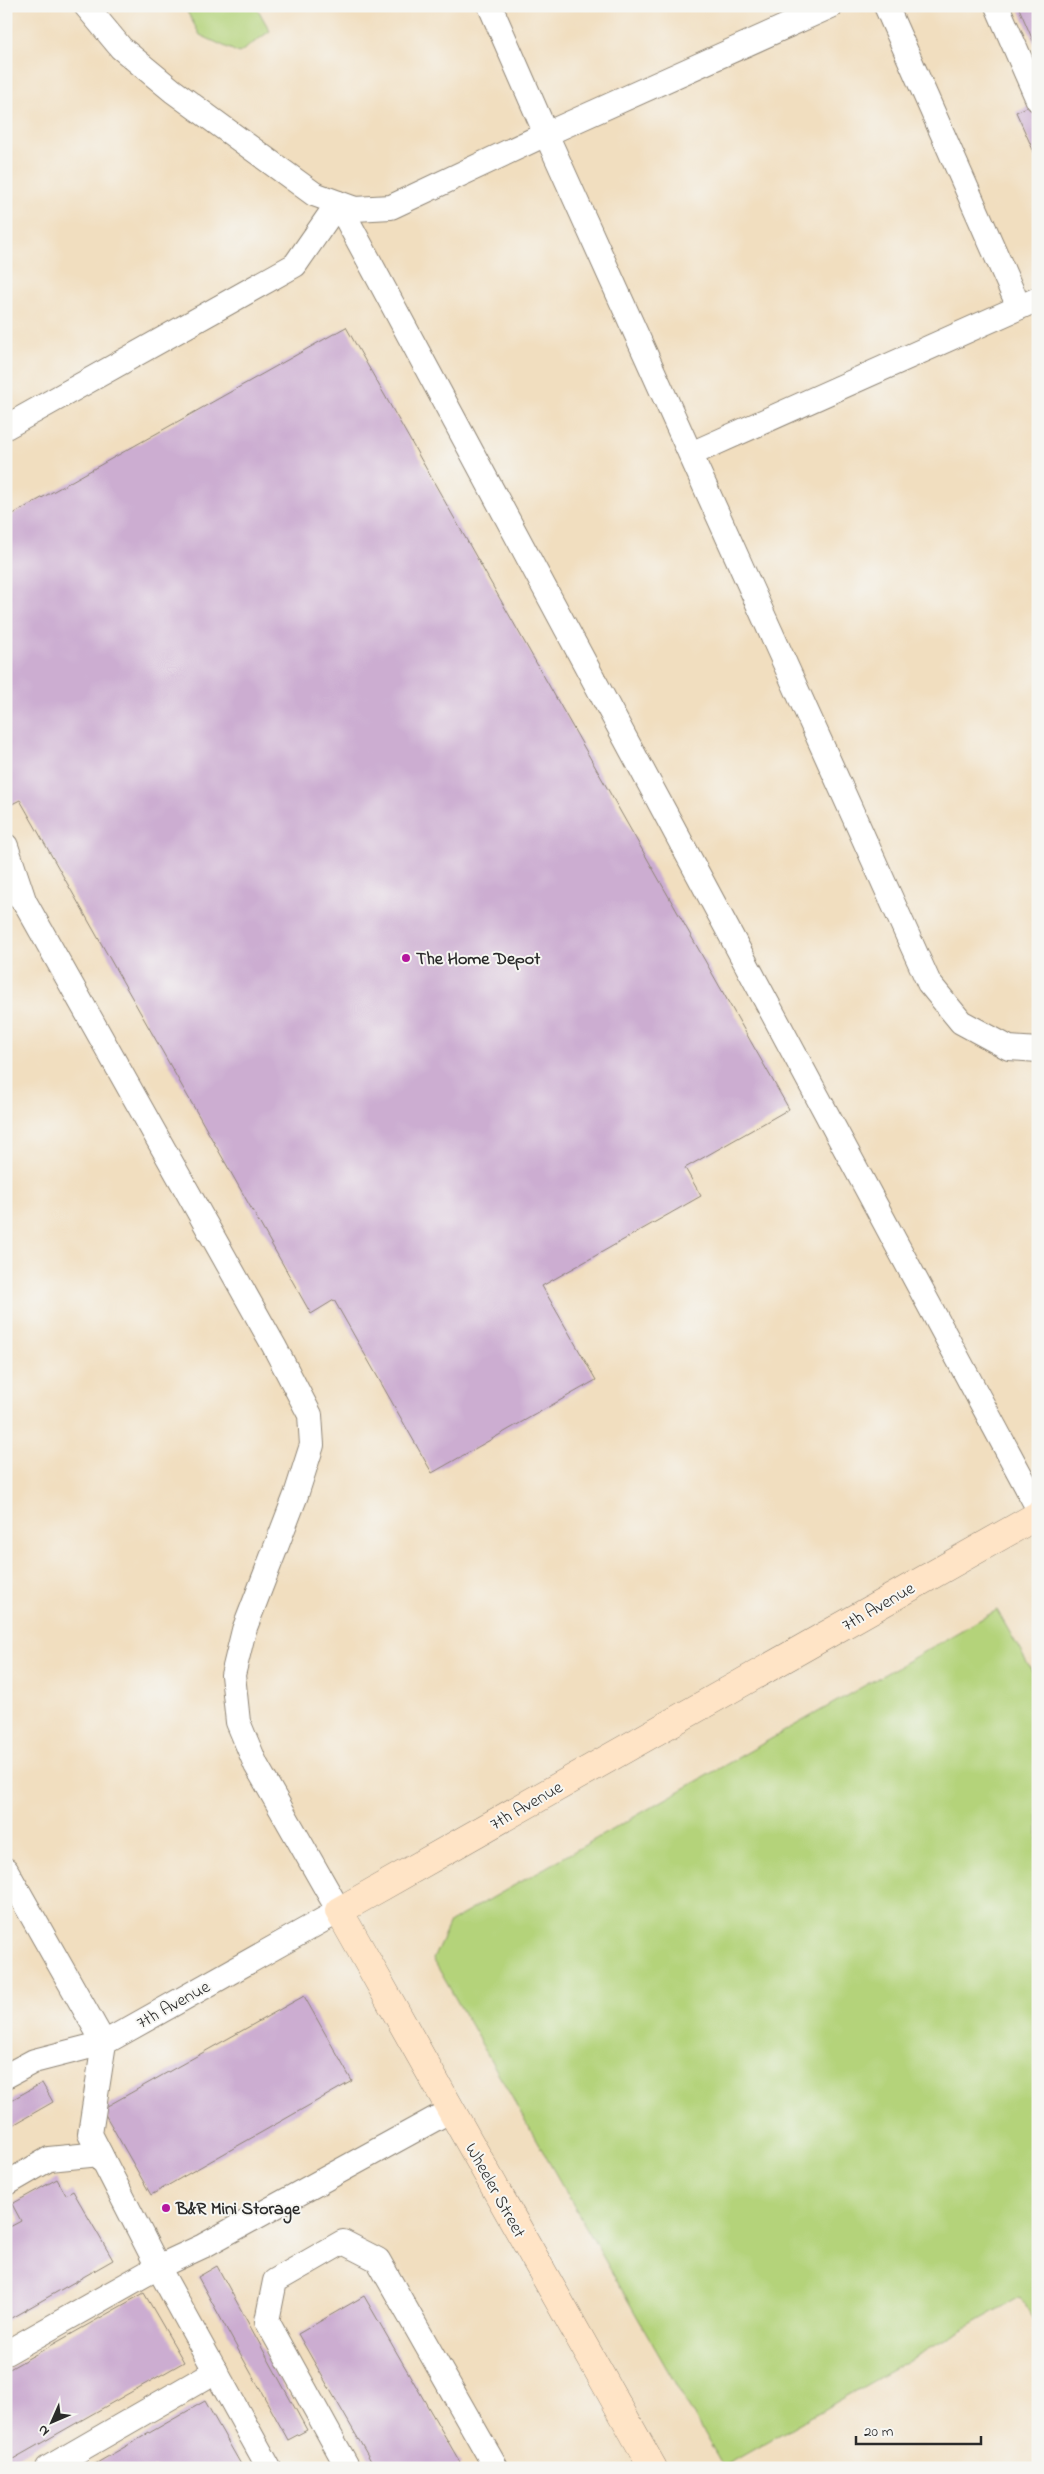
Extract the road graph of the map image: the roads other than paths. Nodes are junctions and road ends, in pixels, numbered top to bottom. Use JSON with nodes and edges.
{"nodes":[{"id":1,"x":86,"y":6,"type":"edge"},
{"id":2,"x":490,"y":6,"type":"edge"},
{"id":3,"x":831,"y":6,"type":"edge"},
{"id":4,"x":886,"y":6,"type":"edge"},
{"id":5,"x":997,"y":6,"type":"edge"},
{"id":6,"x":1038,"y":100,"type":"edge"},
{"id":7,"x":546,"y":134,"type":"junction"},
{"id":8,"x":338,"y":203,"type":"junction"},
{"id":9,"x":1028,"y":303,"type":"edge"},
{"id":10,"x":6,"y":427,"type":"edge"},
{"id":11,"x":691,"y":454,"type":"junction"},
{"id":12,"x":6,"y":846,"type":"edge"},
{"id":13,"x":6,"y":884,"type":"edge"},
{"id":14,"x":26,"y":904,"type":"junction"},
{"id":15,"x":1038,"y":1050,"type":"edge"},
{"id":16,"x":1038,"y":1508,"type":"edge"},
{"id":17,"x":1038,"y":1516,"type":"edge"},
{"id":18,"x":6,"y":1870,"type":"edge"},
{"id":19,"x":339,"y":1911,"type":"junction"},
{"id":20,"x":104,"y":2043,"type":"junction"},
{"id":21,"x":6,"y":2076,"type":"edge"},
{"id":22,"x":451,"y":2110,"type":"junction"},
{"id":23,"x":100,"y":2154,"type":"junction"},
{"id":24,"x":6,"y":2184,"type":"edge"},
{"id":25,"x":158,"y":2267,"type":"junction"},
{"id":26,"x":6,"y":2353,"type":"edge"},
{"id":27,"x":216,"y":2371,"type":"junction"},
{"id":28,"x":48,"y":2468,"type":"edge"},
{"id":29,"x":270,"y":2468,"type":"edge"},
{"id":30,"x":348,"y":2468,"type":"edge"},
{"id":31,"x":496,"y":2468,"type":"edge"},
{"id":32,"x":653,"y":2468,"type":"edge"}],
"edges":[{"from":1,"to":8,"type":"lane"},
{"from":2,"to":7,"type":"lane"},
{"from":3,"to":7,"type":"lane"},
{"from":4,"to":9,"type":"lane"},
{"from":5,"to":6,"type":"lane"},
{"from":7,"to":8,"type":"lane"},
{"from":7,"to":11,"type":"lane"},
{"from":8,"to":10,"type":"lane"},
{"from":8,"to":16,"type":"lane"},
{"from":9,"to":11,"type":"lane"},
{"from":11,"to":15,"type":"lane"},
{"from":12,"to":14,"type":"lane"},
{"from":13,"to":14,"type":"lane"},
{"from":14,"to":19,"type":"lane"},
{"from":17,"to":19,"type":"street","name":"7th Avenue"},
{"from":18,"to":20,"type":"lane"},
{"from":19,"to":20,"type":"lane","name":"7th Avenue"},
{"from":19,"to":22,"type":"street","name":"Wheeler Street"},
{"from":20,"to":21,"type":"lane","name":"7th Avenue"},
{"from":20,"to":23,"type":"lane"},
{"from":22,"to":25,"type":"lane"},
{"from":22,"to":32,"type":"street","name":"Wheeler Street"},
{"from":23,"to":24,"type":"lane"},
{"from":23,"to":25,"type":"lane"},
{"from":25,"to":26,"type":"lane"},
{"from":25,"to":27,"type":"lane"},
{"from":27,"to":28,"type":"lane"},
{"from":27,"to":29,"type":"lane"},
{"from":30,"to":31,"type":"lane"}]}
